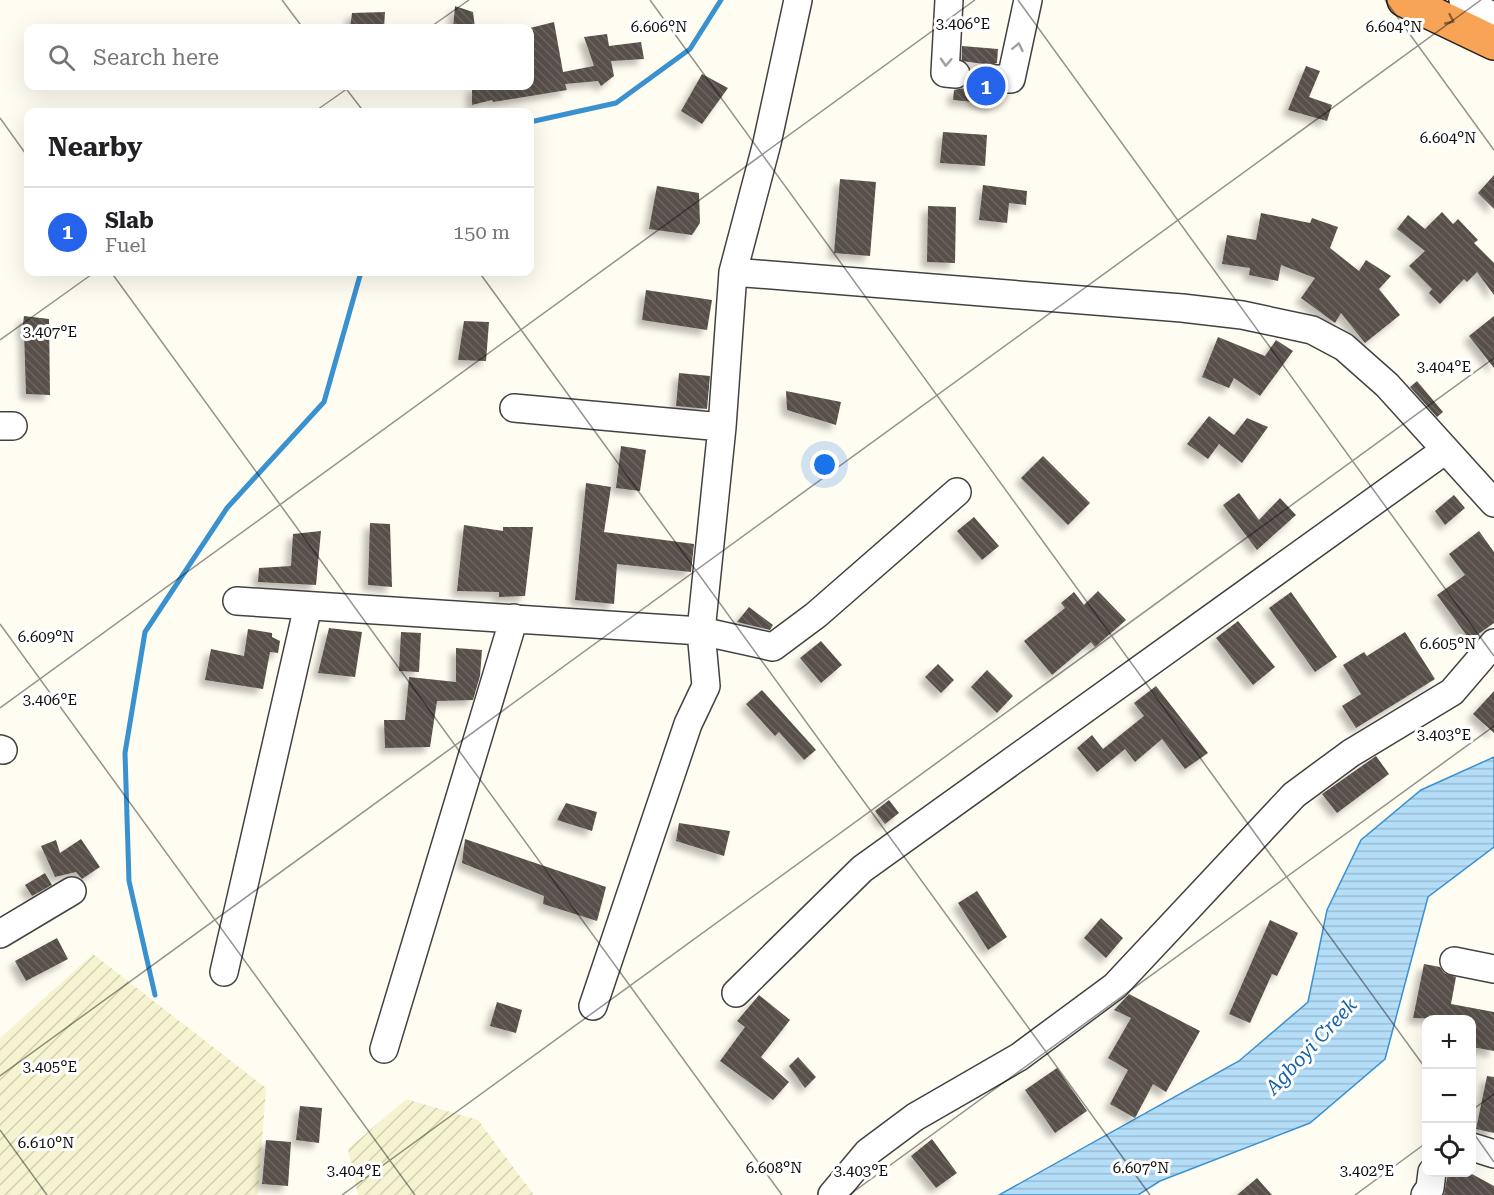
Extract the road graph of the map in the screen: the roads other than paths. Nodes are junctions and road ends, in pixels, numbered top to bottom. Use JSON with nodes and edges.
{"nodes":[{"id":1,"x":798,"y":0,"type":"edge"},
{"id":2,"x":949,"y":0,"type":"edge"},
{"id":3,"x":1028,"y":0,"type":"edge"},
{"id":4,"x":1404,"y":0,"type":"edge"},
{"id":5,"x":1463,"y":0,"type":"edge"},
{"id":6,"x":1494,"y":17,"type":"edge"},
{"id":7,"x":1494,"y":43,"type":"edge"},
{"id":8,"x":956,"y":74,"type":"dead end"},
{"id":9,"x":996,"y":79,"type":"dead end"},
{"id":10,"x":733,"y":272,"type":"junction"},
{"id":11,"x":514,"y":408,"type":"dead end"},
{"id":12,"x":722,"y":427,"type":"junction"},
{"id":13,"x":1444,"y":451,"type":"junction"},
{"id":14,"x":957,"y":492,"type":"dead end"},
{"id":15,"x":1494,"y":503,"type":"edge"},
{"id":16,"x":237,"y":601,"type":"dead end"},
{"id":17,"x":308,"y":606,"type":"junction"},
{"id":18,"x":514,"y":618,"type":"junction"},
{"id":19,"x":701,"y":632,"type":"junction"},
{"id":20,"x":1494,"y":643,"type":"edge"},
{"id":21,"x":72,"y":891,"type":"dead end"},
{"id":22,"x":0,"y":934,"type":"edge"},
{"id":23,"x":1454,"y":961,"type":"dead end"},
{"id":24,"x":1494,"y":969,"type":"edge"},
{"id":25,"x":224,"y":972,"type":"dead end"},
{"id":26,"x":736,"y":993,"type":"dead end"},
{"id":27,"x":593,"y":1006,"type":"dead end"},
{"id":28,"x":384,"y":1049,"type":"dead end"},
{"id":29,"x":1476,"y":1148,"type":"edge"},
{"id":30,"x":1494,"y":1154,"type":"edge"},
{"id":31,"x":1431,"y":1177,"type":"edge"},
{"id":32,"x":832,"y":1195,"type":"edge"},
{"id":33,"x":1425,"y":1195,"type":"edge"}],
"edges":[{"from":1,"to":10,"type":"street"},
{"from":2,"to":8,"type":"street","one_way":true},
{"from":9,"to":3,"type":"street","one_way":true},
{"from":4,"to":7,"type":"highway","one_way":true},
{"from":5,"to":6,"type":"street"},
{"from":10,"to":12,"type":"street"},
{"from":10,"to":13,"type":"street"},
{"from":11,"to":12,"type":"street"},
{"from":12,"to":19,"type":"street"},
{"from":13,"to":15,"type":"street"},
{"from":13,"to":26,"type":"street"},
{"from":14,"to":19,"type":"street"},
{"from":16,"to":17,"type":"street"},
{"from":17,"to":18,"type":"street"},
{"from":17,"to":25,"type":"street"},
{"from":18,"to":19,"type":"street"},
{"from":18,"to":28,"type":"street"},
{"from":19,"to":27,"type":"street"},
{"from":20,"to":32,"type":"street"},
{"from":21,"to":22,"type":"street"},
{"from":23,"to":24,"type":"street"},
{"from":29,"to":30,"type":"street"},
{"from":31,"to":33,"type":"street"}]}
